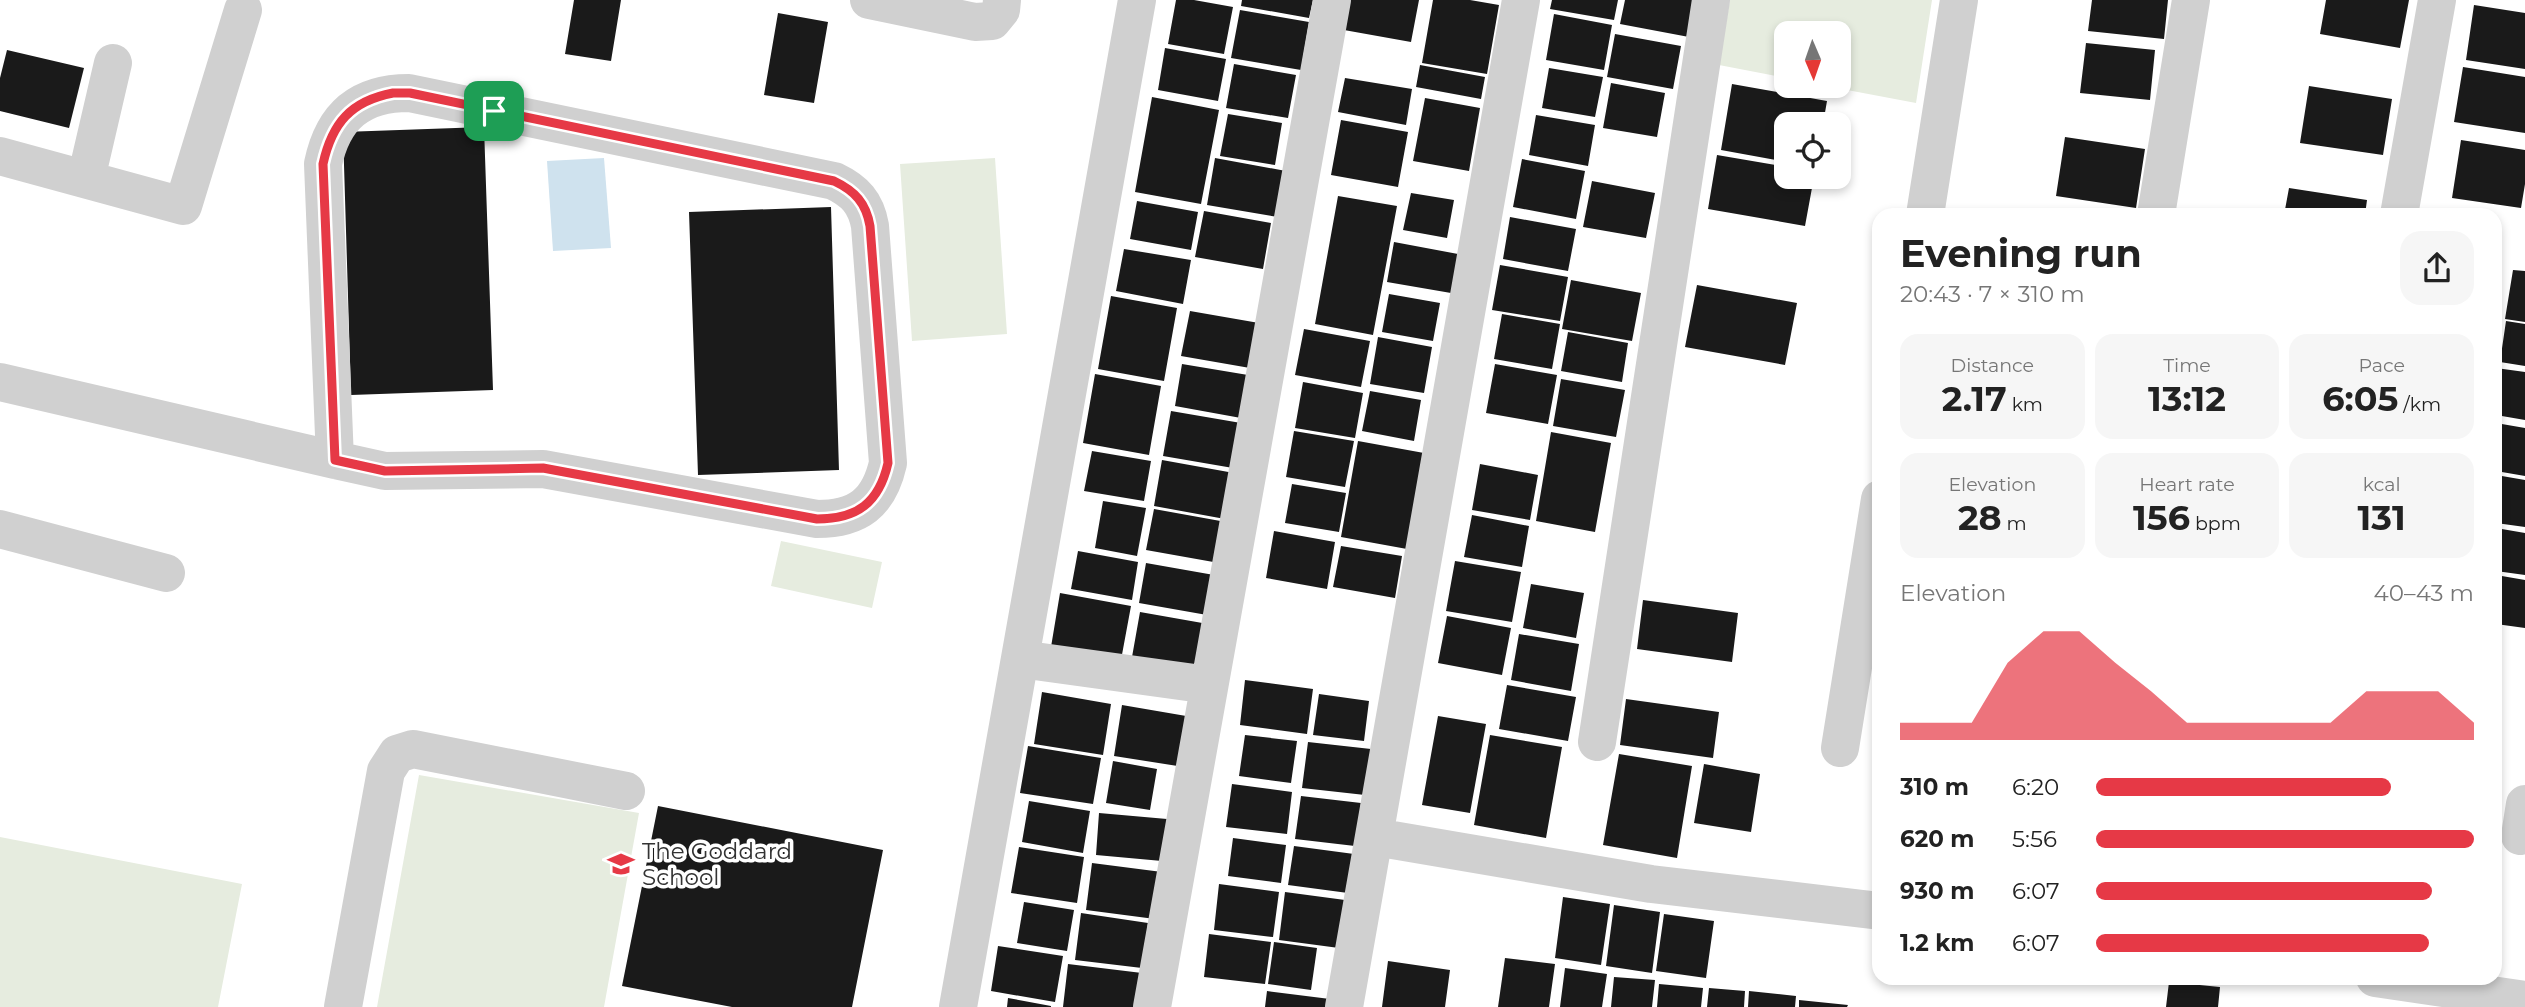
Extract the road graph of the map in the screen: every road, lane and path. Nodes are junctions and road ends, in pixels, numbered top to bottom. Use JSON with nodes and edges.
{"nodes":[{"id":1,"x":869,"y":0,"type":"edge"},
{"id":2,"x":1002,"y":0,"type":"edge"},
{"id":3,"x":1137,"y":0,"type":"edge"},
{"id":4,"x":1332,"y":0,"type":"edge"},
{"id":5,"x":1521,"y":0,"type":"edge"},
{"id":6,"x":1711,"y":0,"type":"edge"},
{"id":7,"x":1959,"y":0,"type":"edge"},
{"id":8,"x":2191,"y":0,"type":"edge"},
{"id":9,"x":2437,"y":0,"type":"edge"},
{"id":10,"x":243,"y":10,"type":"dead end"},
{"id":11,"x":113,"y":63,"type":"dead end"},
{"id":12,"x":0,"y":156,"type":"edge"},
{"id":13,"x":86,"y":179,"type":"junction"},
{"id":14,"x":1926,"y":208,"type":"edge"},
{"id":15,"x":2157,"y":208,"type":"edge"},
{"id":16,"x":2400,"y":208,"type":"edge"},
{"id":17,"x":0,"y":382,"type":"edge"},
{"id":18,"x":335,"y":460,"type":"junction"},
{"id":19,"x":0,"y":529,"type":"edge"},
{"id":20,"x":1872,"y":549,"type":"edge"},
{"id":21,"x":166,"y":573,"type":"dead end"},
{"id":22,"x":1020,"y":659,"type":"junction"},
{"id":23,"x":1209,"y":685,"type":"junction"},
{"id":24,"x":1597,"y":742,"type":"dead end"},
{"id":25,"x":1840,"y":748,"type":"dead end"},
{"id":26,"x":626,"y":790,"type":"dead end"},
{"id":27,"x":1375,"y":837,"type":"junction"},
{"id":28,"x":1872,"y":910,"type":"edge"},
{"id":29,"x":2423,"y":985,"type":"edge"},
{"id":30,"x":2525,"y":1000,"type":"edge"},
{"id":31,"x":343,"y":1007,"type":"edge"},
{"id":32,"x":958,"y":1007,"type":"edge"},
{"id":33,"x":1152,"y":1007,"type":"edge"},
{"id":34,"x":1345,"y":1007,"type":"edge"}],
"edges":[{"from":1,"to":2,"type":"street"},
{"from":3,"to":22,"type":"street"},
{"from":4,"to":23,"type":"street"},
{"from":5,"to":27,"type":"street"},
{"from":6,"to":24,"type":"street"},
{"from":7,"to":14,"type":"street"},
{"from":8,"to":15,"type":"street"},
{"from":9,"to":16,"type":"street"},
{"from":10,"to":13,"type":"street"},
{"from":11,"to":13,"type":"street"},
{"from":12,"to":13,"type":"street"},
{"from":17,"to":18,"type":"street"},
{"from":18,"to":18,"type":"street"},
{"from":19,"to":21,"type":"street"},
{"from":20,"to":25,"type":"street"},
{"from":22,"to":23,"type":"street"},
{"from":22,"to":32,"type":"street"},
{"from":23,"to":33,"type":"street"},
{"from":26,"to":31,"type":"street"},
{"from":27,"to":28,"type":"street"},
{"from":27,"to":34,"type":"street"},
{"from":29,"to":30,"type":"street"}]}
